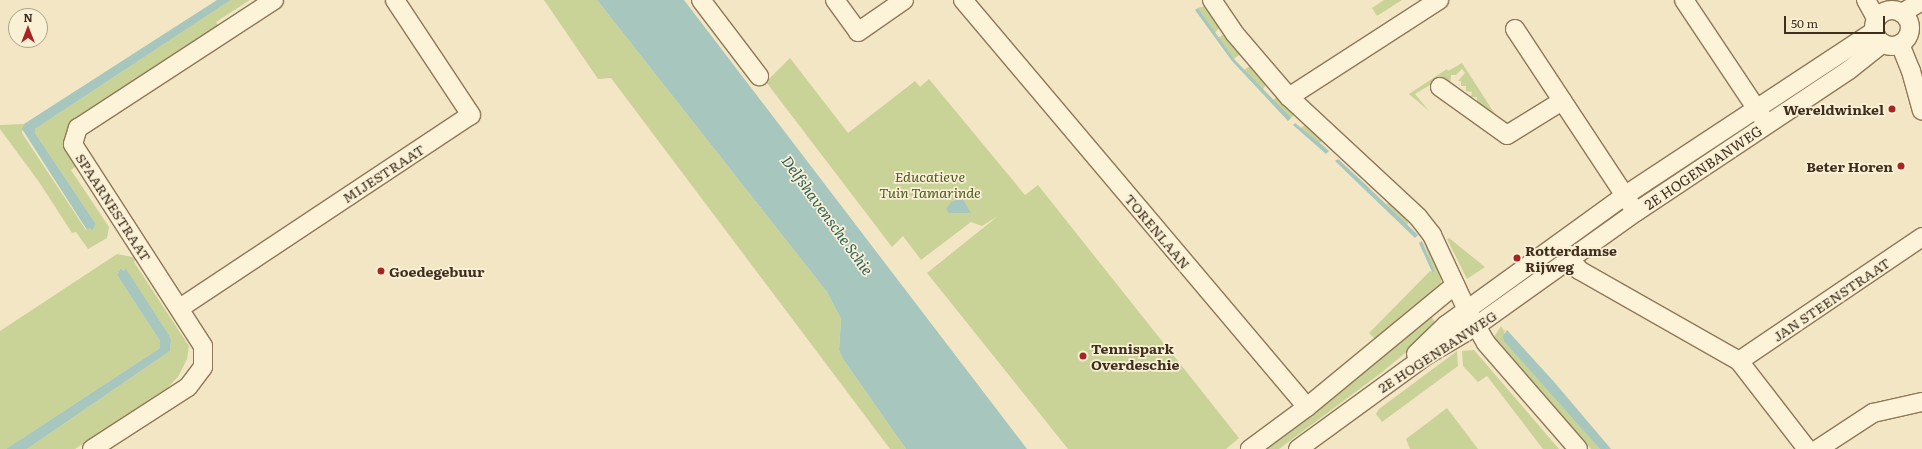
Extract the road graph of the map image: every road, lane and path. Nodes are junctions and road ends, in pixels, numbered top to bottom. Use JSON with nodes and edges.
{"nodes":[{"id":1,"x":274,"y":0,"type":"edge"},
{"id":2,"x":395,"y":0,"type":"edge"},
{"id":3,"x":701,"y":0,"type":"edge"},
{"id":4,"x":835,"y":0,"type":"edge"},
{"id":5,"x":904,"y":0,"type":"edge"},
{"id":6,"x":964,"y":0,"type":"edge"},
{"id":7,"x":1212,"y":0,"type":"edge"},
{"id":8,"x":1439,"y":0,"type":"edge"},
{"id":9,"x":1684,"y":0,"type":"edge"},
{"id":10,"x":1866,"y":0,"type":"edge"},
{"id":11,"x":1922,"y":1,"type":"edge"},
{"id":12,"x":1893,"y":20,"type":"edge"},
{"id":13,"x":1515,"y":30,"type":"dead end"},
{"id":14,"x":759,"y":76,"type":"dead end"},
{"id":15,"x":1440,"y":87,"type":"dead end"},
{"id":16,"x":1289,"y":97,"type":"junction"},
{"id":17,"x":1562,"y":101,"type":"junction"},
{"id":18,"x":1756,"y":107,"type":"junction"},
{"id":19,"x":1922,"y":111,"type":"edge"},
{"id":20,"x":1767,"y":125,"type":"junction"},
{"id":21,"x":1624,"y":196,"type":"junction"},
{"id":22,"x":1636,"y":212,"type":"junction"},
{"id":23,"x":1922,"y":237,"type":"edge"},
{"id":24,"x":1558,"y":244,"type":"junction"},
{"id":25,"x":1569,"y":260,"type":"junction"},
{"id":26,"x":1456,"y":285,"type":"junction"},
{"id":27,"x":180,"y":308,"type":"junction"},
{"id":28,"x":1467,"y":310,"type":"junction"},
{"id":29,"x":1476,"y":326,"type":"junction"},
{"id":30,"x":1739,"y":361,"type":"junction"},
{"id":31,"x":1367,"y":397,"type":"junction"},
{"id":32,"x":1922,"y":402,"type":"edge"},
{"id":33,"x":1307,"y":407,"type":"junction"},
{"id":34,"x":92,"y":449,"type":"edge"},
{"id":35,"x":1250,"y":449,"type":"edge"},
{"id":36,"x":1298,"y":449,"type":"edge"},
{"id":37,"x":1578,"y":449,"type":"edge"},
{"id":38,"x":1807,"y":449,"type":"edge"},
{"id":39,"x":1818,"y":449,"type":"edge"}],
"edges":[{"from":1,"to":27,"type":"street","name":"SPAARNESTRAAT"},
{"from":2,"to":27,"type":"street","name":"MIJESTRAAT"},
{"from":3,"to":14,"type":"street"},
{"from":4,"to":5,"type":"street"},
{"from":6,"to":33,"type":"street","name":"TORENLAAN"},
{"from":7,"to":16,"type":"street"},
{"from":8,"to":16,"type":"street"},
{"from":9,"to":18,"type":"street"},
{"from":10,"to":12,"type":"street"},
{"from":11,"to":12,"type":"street","name":"2E HOGENBANWEG"},
{"from":12,"to":18,"type":"street","name":"2E HOGENBANWEG"},
{"from":12,"to":19,"type":"street"},
{"from":12,"to":20,"type":"street","name":"2E HOGENBANWEG"},
{"from":13,"to":17,"type":"street"},
{"from":15,"to":17,"type":"street"},
{"from":16,"to":26,"type":"street"},
{"from":17,"to":21,"type":"street"},
{"from":18,"to":20,"type":"street"},
{"from":18,"to":21,"type":"street","name":"2E HOGENBANWEG"},
{"from":20,"to":22,"type":"street","name":"2E HOGENBANWEG"},
{"from":21,"to":22,"type":"street"},
{"from":21,"to":24,"type":"street","name":"2E HOGENBANWEG"},
{"from":22,"to":25,"type":"street","name":"2E HOGENBANWEG"},
{"from":23,"to":30,"type":"street","name":"JAN STEENSTRAAT"},
{"from":24,"to":25,"type":"street"},
{"from":24,"to":28,"type":"street","name":"2E HOGENBANWEG"},
{"from":25,"to":29,"type":"street","name":"2E HOGENBANWEG"},
{"from":25,"to":30,"type":"street"},
{"from":26,"to":28,"type":"street"},
{"from":26,"to":33,"type":"street"},
{"from":27,"to":34,"type":"street","name":"SPAARNESTRAAT"},
{"from":28,"to":29,"type":"street"},
{"from":28,"to":31,"type":"street","name":"2E HOGENBANWEG"},
{"from":29,"to":31,"type":"street","name":"2E HOGENBANWEG"},
{"from":29,"to":37,"type":"street"},
{"from":30,"to":38,"type":"street"},
{"from":31,"to":36,"type":"street"},
{"from":32,"to":39,"type":"street"},
{"from":33,"to":35,"type":"street"}]}
